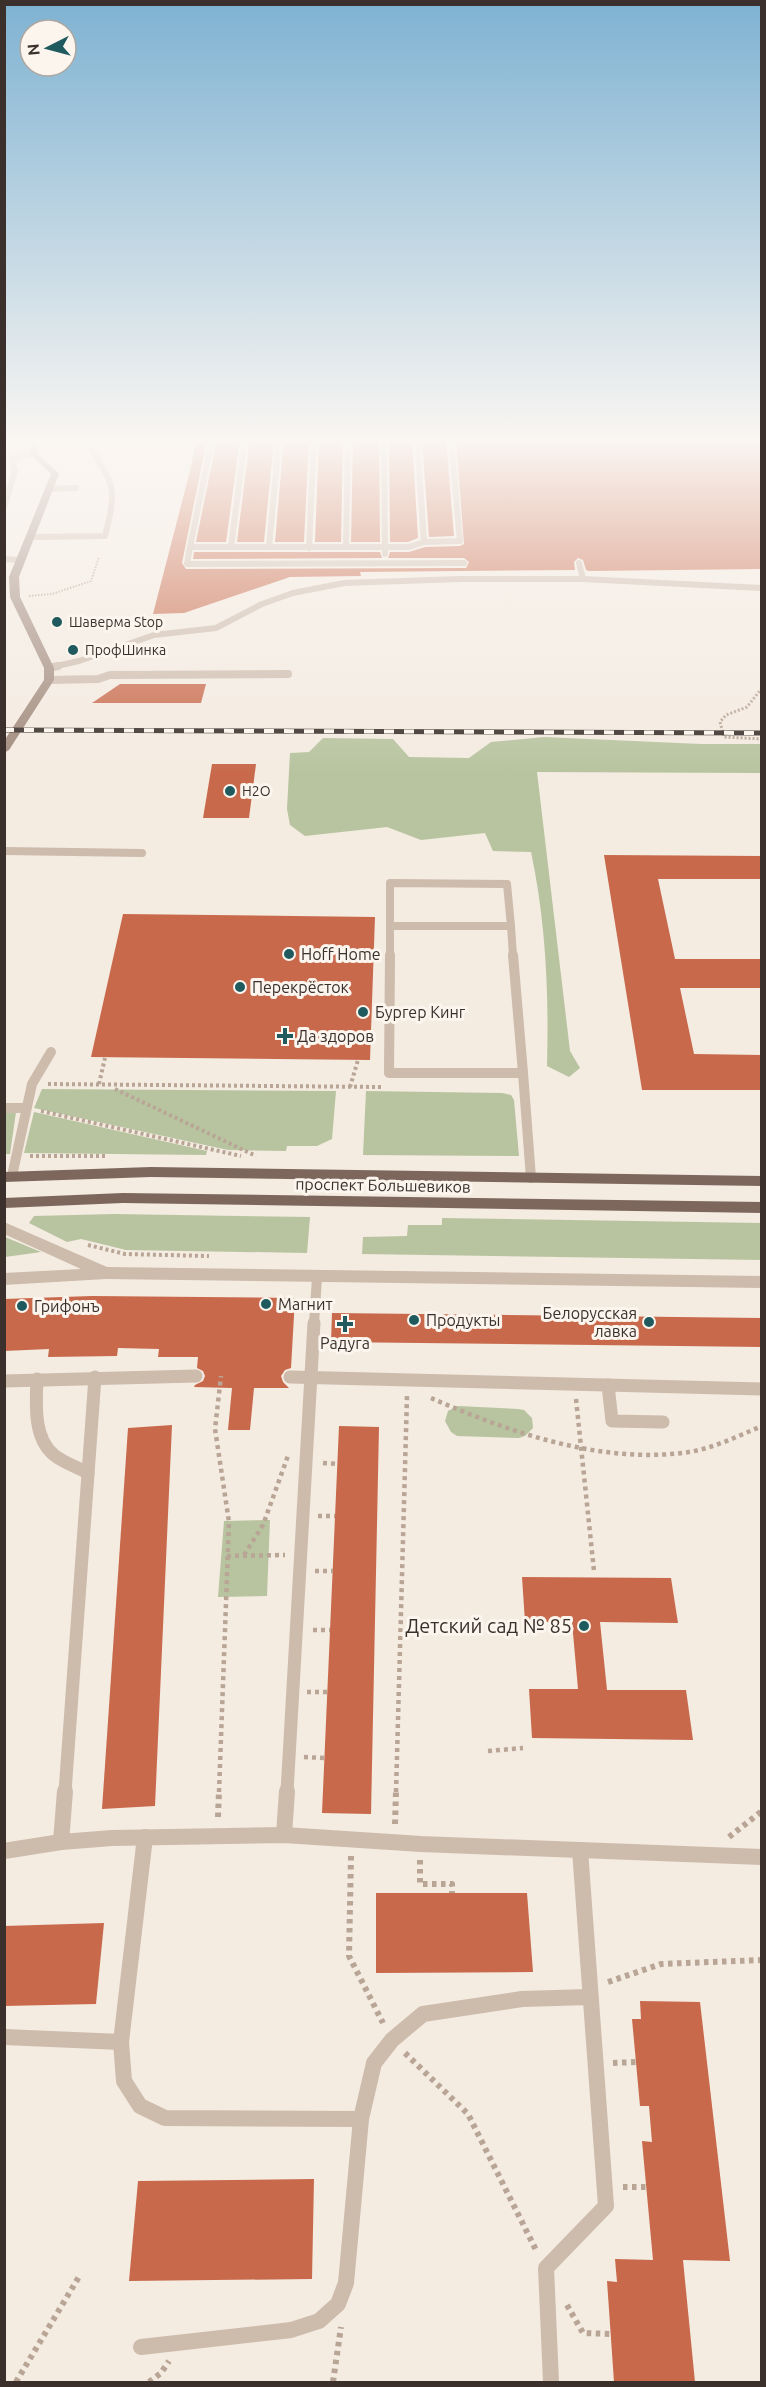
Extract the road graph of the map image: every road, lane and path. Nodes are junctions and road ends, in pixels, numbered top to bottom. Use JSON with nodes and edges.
{"nodes":[{"id":1,"x":24,"y":550,"type":"edge"},
{"id":2,"x":189,"y":550,"type":"edge"},
{"id":3,"x":384,"y":550,"type":"edge"},
{"id":4,"x":99,"y":557,"type":"dead end"},
{"id":5,"x":4,"y":559,"type":"edge"},
{"id":6,"x":20,"y":560,"type":"junction"},
{"id":7,"x":464,"y":562,"type":"dead end"},
{"id":8,"x":385,"y":563,"type":"junction"},
{"id":9,"x":579,"y":563,"type":"dead end"},
{"id":10,"x":583,"y":579,"type":"junction"},
{"id":11,"x":762,"y":588,"type":"edge"},
{"id":12,"x":10,"y":596,"type":"edge"},
{"id":13,"x":49,"y":668,"type":"junction"},
{"id":14,"x":288,"y":674,"type":"dead end"},
{"id":15,"x":49,"y":680,"type":"junction"},
{"id":16,"x":762,"y":688,"type":"edge"},
{"id":17,"x":762,"y":739,"type":"edge"},
{"id":18,"x":4,"y":750,"type":"edge"},
{"id":19,"x":4,"y":851,"type":"edge"},
{"id":20,"x":142,"y":853,"type":"dead end"},
{"id":21,"x":390,"y":926,"type":"junction"},
{"id":22,"x":511,"y":926,"type":"junction"},
{"id":23,"x":51,"y":1052,"type":"dead end"},
{"id":24,"x":105,"y":1058,"type":"dead end"},
{"id":25,"x":358,"y":1060,"type":"dead end"},
{"id":26,"x":523,"y":1073,"type":"junction"},
{"id":27,"x":32,"y":1084,"type":"junction"},
{"id":28,"x":99,"y":1084,"type":"junction"},
{"id":29,"x":350,"y":1087,"type":"junction"},
{"id":30,"x":385,"y":1087,"type":"dead end"},
{"id":31,"x":115,"y":1089,"type":"dead end"},
{"id":32,"x":4,"y":1108,"type":"edge"},
{"id":33,"x":25,"y":1108,"type":"junction"},
{"id":34,"x":242,"y":1156,"type":"dead end"},
{"id":35,"x":256,"y":1156,"type":"dead end"},
{"id":36,"x":8,"y":1176,"type":"edge"},
{"id":37,"x":531,"y":1178,"type":"junction"},
{"id":38,"x":762,"y":1180,"type":"edge"},
{"id":39,"x":4,"y":1203,"type":"edge"},
{"id":40,"x":762,"y":1209,"type":"edge"},
{"id":41,"x":4,"y":1227,"type":"edge"},
{"id":42,"x":106,"y":1273,"type":"junction"},
{"id":43,"x":317,"y":1277,"type":"junction"},
{"id":44,"x":4,"y":1278,"type":"edge"},
{"id":45,"x":762,"y":1282,"type":"edge"},
{"id":46,"x":196,"y":1376,"type":"dead end"},
{"id":47,"x":221,"y":1376,"type":"dead end"},
{"id":48,"x":95,"y":1377,"type":"junction"},
{"id":49,"x":290,"y":1377,"type":"dead end"},
{"id":50,"x":311,"y":1377,"type":"junction"},
{"id":51,"x":37,"y":1379,"type":"junction"},
{"id":52,"x":408,"y":1380,"type":"junction"},
{"id":53,"x":4,"y":1381,"type":"edge"},
{"id":54,"x":575,"y":1384,"type":"junction"},
{"id":55,"x":608,"y":1385,"type":"junction"},
{"id":56,"x":762,"y":1389,"type":"edge"},
{"id":57,"x":451,"y":1408,"type":"dead end"},
{"id":58,"x":309,"y":1418,"type":"junction"},
{"id":59,"x":663,"y":1422,"type":"dead end"},
{"id":60,"x":762,"y":1426,"type":"edge"},
{"id":61,"x":581,"y":1447,"type":"junction"},
{"id":62,"x":315,"y":1463,"type":"dead end"},
{"id":63,"x":337,"y":1464,"type":"dead end"},
{"id":64,"x":88,"y":1473,"type":"junction"},
{"id":65,"x":312,"y":1516,"type":"dead end"},
{"id":66,"x":335,"y":1516,"type":"dead end"},
{"id":67,"x":243,"y":1555,"type":"junction"},
{"id":68,"x":300,"y":1555,"type":"junction"},
{"id":69,"x":227,"y":1556,"type":"junction"},
{"id":70,"x":309,"y":1570,"type":"dead end"},
{"id":71,"x":333,"y":1571,"type":"dead end"},
{"id":72,"x":594,"y":1571,"type":"dead end"},
{"id":73,"x":305,"y":1629,"type":"dead end"},
{"id":74,"x":330,"y":1630,"type":"dead end"},
{"id":75,"x":301,"y":1692,"type":"dead end"},
{"id":76,"x":327,"y":1692,"type":"dead end"},
{"id":77,"x":523,"y":1748,"type":"dead end"},
{"id":78,"x":488,"y":1751,"type":"dead end"},
{"id":79,"x":298,"y":1757,"type":"dead end"},
{"id":80,"x":324,"y":1758,"type":"dead end"},
{"id":81,"x":284,"y":1835,"type":"junction"},
{"id":82,"x":217,"y":1836,"type":"junction"},
{"id":83,"x":145,"y":1837,"type":"junction"},
{"id":84,"x":351,"y":1840,"type":"junction"},
{"id":85,"x":61,"y":1842,"type":"junction"},
{"id":86,"x":394,"y":1842,"type":"junction"},
{"id":87,"x":580,"y":1850,"type":"junction"},
{"id":88,"x":4,"y":1851,"type":"edge"},
{"id":89,"x":762,"y":1857,"type":"edge"},
{"id":90,"x":420,"y":1884,"type":"dead end"},
{"id":91,"x":452,"y":1893,"type":"dead end"},
{"id":92,"x":762,"y":1960,"type":"edge"},
{"id":93,"x":604,"y":1983,"type":"dead end"},
{"id":94,"x":589,"y":1998,"type":"junction"},
{"id":95,"x":4,"y":2037,"type":"edge"},
{"id":96,"x":392,"y":2040,"type":"junction"},
{"id":97,"x":121,"y":2043,"type":"junction"},
{"id":98,"x":407,"y":2055,"type":"dead end"},
{"id":99,"x":636,"y":2062,"type":"dead end"},
{"id":100,"x":611,"y":2063,"type":"dead end"},
{"id":101,"x":361,"y":2119,"type":"junction"},
{"id":102,"x":622,"y":2187,"type":"dead end"},
{"id":103,"x":647,"y":2187,"type":"dead end"},
{"id":104,"x":546,"y":2268,"type":"junction"},
{"id":105,"x":80,"y":2275,"type":"dead end"},
{"id":106,"x":562,"y":2296,"type":"dead end"},
{"id":107,"x":611,"y":2334,"type":"dead end"},
{"id":108,"x":338,"y":2346,"type":"dead end"},
{"id":109,"x":141,"y":2348,"type":"dead end"},
{"id":110,"x":16,"y":2382,"type":"edge"},
{"id":111,"x":333,"y":2382,"type":"edge"},
{"id":112,"x":551,"y":2382,"type":"edge"}],
"edges":[{"from":1,"to":6,"type":"street"},
{"from":2,"to":8,"type":"lane"},
{"from":3,"to":8,"type":"lane"},
{"from":4,"to":12,"type":"path"},
{"from":5,"to":6,"type":"lane"},
{"from":6,"to":12,"type":"street"},
{"from":7,"to":8,"type":"lane"},
{"from":9,"to":10,"type":"lane"},
{"from":10,"to":11,"type":"lane"},
{"from":10,"to":13,"type":"lane"},
{"from":12,"to":13,"type":"street"},
{"from":13,"to":15,"type":"street"},
{"from":14,"to":15,"type":"lane"},
{"from":15,"to":18,"type":"street"},
{"from":16,"to":17,"type":"path"},
{"from":19,"to":20,"type":"lane"},
{"from":21,"to":22,"type":"lane"},
{"from":21,"to":22,"type":"lane"},
{"from":21,"to":26,"type":"lane"},
{"from":22,"to":26,"type":"lane"},
{"from":23,"to":27,"type":"lane"},
{"from":24,"to":28,"type":"path"},
{"from":25,"to":29,"type":"path"},
{"from":26,"to":37,"type":"lane"},
{"from":27,"to":28,"type":"path"},
{"from":27,"to":33,"type":"lane"},
{"from":28,"to":29,"type":"path"},
{"from":29,"to":30,"type":"path"},
{"from":31,"to":35,"type":"path"},
{"from":32,"to":33,"type":"lane"},
{"from":33,"to":34,"type":"path"},
{"from":33,"to":36,"type":"lane"},
{"from":36,"to":37,"type":"main road","name":"проспект Большевиков"},
{"from":37,"to":38,"type":"main road","name":"проспект Большевиков"},
{"from":39,"to":40,"type":"main road","name":"проспект Большевиков"},
{"from":41,"to":42,"type":"street"},
{"from":42,"to":43,"type":"street"},
{"from":42,"to":44,"type":"street"},
{"from":43,"to":45,"type":"street"},
{"from":43,"to":50,"type":"lane"},
{"from":46,"to":48,"type":"lane"},
{"from":47,"to":69,"type":"path"},
{"from":48,"to":51,"type":"lane"},
{"from":48,"to":64,"type":"lane"},
{"from":49,"to":50,"type":"lane"},
{"from":50,"to":52,"type":"lane"},
{"from":50,"to":58,"type":"lane"},
{"from":51,"to":53,"type":"lane"},
{"from":51,"to":64,"type":"lane"},
{"from":52,"to":54,"type":"lane"},
{"from":52,"to":86,"type":"path"},
{"from":54,"to":55,"type":"lane"},
{"from":54,"to":61,"type":"path"},
{"from":55,"to":56,"type":"lane"},
{"from":55,"to":59,"type":"lane"},
{"from":57,"to":61,"type":"path"},
{"from":58,"to":67,"type":"path"},
{"from":58,"to":68,"type":"lane"},
{"from":60,"to":61,"type":"path"},
{"from":61,"to":72,"type":"path"},
{"from":62,"to":63,"type":"path"},
{"from":64,"to":85,"type":"lane"},
{"from":65,"to":66,"type":"path"},
{"from":67,"to":68,"type":"path"},
{"from":67,"to":69,"type":"path"},
{"from":68,"to":81,"type":"lane"},
{"from":69,"to":82,"type":"path"},
{"from":70,"to":71,"type":"path"},
{"from":73,"to":74,"type":"path"},
{"from":75,"to":76,"type":"path"},
{"from":77,"to":78,"type":"path"},
{"from":79,"to":80,"type":"path"},
{"from":81,"to":82,"type":"lane"},
{"from":81,"to":84,"type":"lane"},
{"from":82,"to":83,"type":"lane"},
{"from":83,"to":85,"type":"lane"},
{"from":83,"to":97,"type":"lane"},
{"from":84,"to":86,"type":"lane"},
{"from":84,"to":96,"type":"path"},
{"from":85,"to":88,"type":"lane"},
{"from":86,"to":87,"type":"lane"},
{"from":87,"to":89,"type":"lane"},
{"from":87,"to":94,"type":"lane"},
{"from":90,"to":91,"type":"path"},
{"from":92,"to":93,"type":"path"},
{"from":94,"to":96,"type":"lane"},
{"from":94,"to":104,"type":"lane"},
{"from":95,"to":97,"type":"lane"},
{"from":96,"to":101,"type":"lane"},
{"from":97,"to":101,"type":"lane"},
{"from":98,"to":104,"type":"path"},
{"from":99,"to":100,"type":"path"},
{"from":101,"to":109,"type":"lane"},
{"from":102,"to":103,"type":"path"},
{"from":104,"to":112,"type":"lane"},
{"from":105,"to":110,"type":"path"},
{"from":106,"to":107,"type":"path"},
{"from":108,"to":111,"type":"path"}]}
